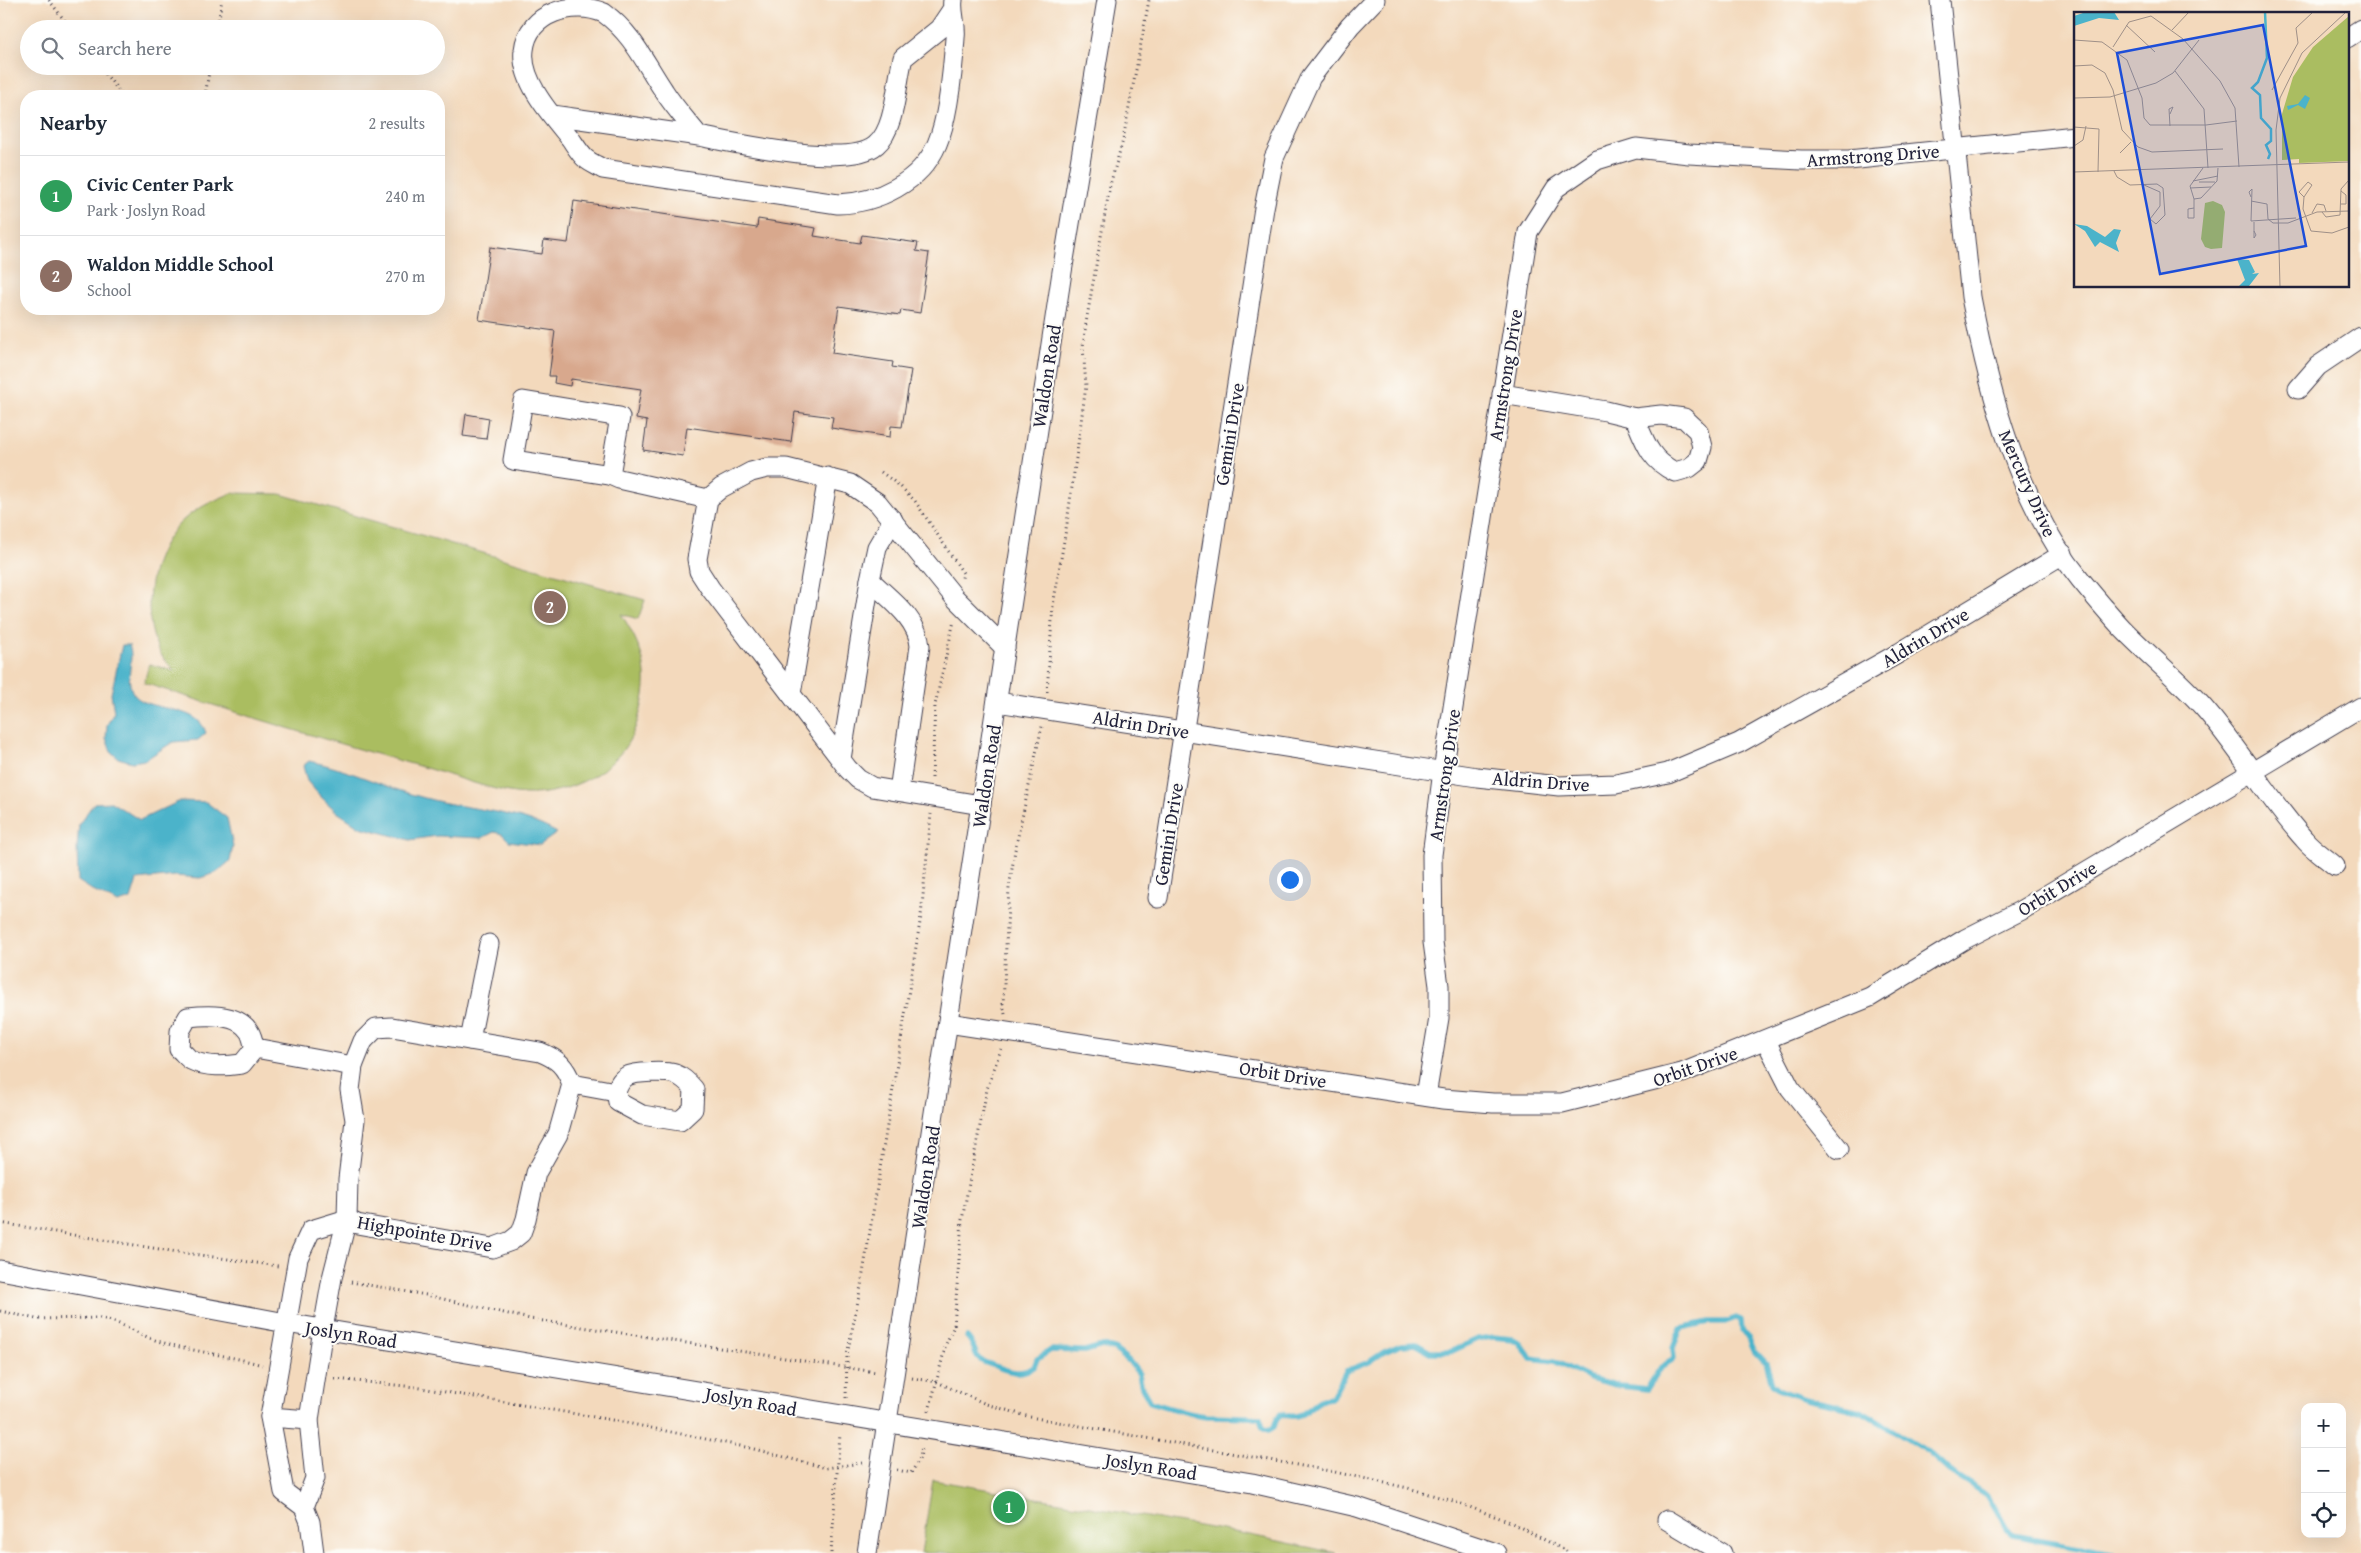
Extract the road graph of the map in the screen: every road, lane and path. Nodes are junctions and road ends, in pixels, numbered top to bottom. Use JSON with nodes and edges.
{"nodes":[{"id":1,"x":50,"y":0,"type":"edge"},
{"id":2,"x":222,"y":0,"type":"edge"},
{"id":3,"x":1107,"y":0,"type":"edge"},
{"id":4,"x":1149,"y":0,"type":"edge"},
{"id":5,"x":1375,"y":0,"type":"edge"},
{"id":6,"x":1940,"y":0,"type":"edge"},
{"id":7,"x":952,"y":6,"type":"edge"},
{"id":8,"x":64,"y":20,"type":"edge"},
{"id":9,"x":219,"y":20,"type":"edge"},
{"id":10,"x":2361,"y":29,"type":"edge"},
{"id":11,"x":2348,"y":37,"type":"edge"},
{"id":12,"x":106,"y":75,"type":"edge"},
{"id":13,"x":208,"y":75,"type":"edge"},
{"id":14,"x":118,"y":90,"type":"edge"},
{"id":15,"x":206,"y":90,"type":"edge"},
{"id":16,"x":552,"y":115,"type":"junction"},
{"id":17,"x":699,"y":136,"type":"junction"},
{"id":18,"x":2074,"y":136,"type":"edge"},
{"id":19,"x":1954,"y":148,"type":"junction"},
{"id":20,"x":2361,"y":337,"type":"edge"},
{"id":21,"x":2298,"y":389,"type":"dead end"},
{"id":22,"x":1502,"y":394,"type":"junction"},
{"id":23,"x":1635,"y":418,"type":"dead end"},
{"id":24,"x":881,"y":472,"type":"dead end"},
{"id":25,"x":610,"y":475,"type":"junction"},
{"id":26,"x":828,"y":477,"type":"junction"},
{"id":27,"x":708,"y":500,"type":"junction"},
{"id":28,"x":894,"y":520,"type":"junction"},
{"id":29,"x":2063,"y":554,"type":"junction"},
{"id":30,"x":870,"y":580,"type":"junction"},
{"id":31,"x":958,"y":601,"type":"junction"},
{"id":32,"x":1005,"y":648,"type":"junction"},
{"id":33,"x":791,"y":694,"type":"junction"},
{"id":34,"x":997,"y":702,"type":"junction"},
{"id":35,"x":2361,"y":707,"type":"edge"},
{"id":36,"x":1044,"y":709,"type":"junction"},
{"id":37,"x":1184,"y":730,"type":"junction"},
{"id":38,"x":840,"y":759,"type":"junction"},
{"id":39,"x":1443,"y":771,"type":"junction"},
{"id":40,"x":2253,"y":772,"type":"junction"},
{"id":41,"x":899,"y":791,"type":"junction"},
{"id":42,"x":932,"y":797,"type":"junction"},
{"id":43,"x":981,"y":806,"type":"junction"},
{"id":44,"x":2335,"y":866,"type":"dead end"},
{"id":45,"x":1158,"y":898,"type":"dead end"},
{"id":46,"x":489,"y":944,"type":"dead end"},
{"id":47,"x":948,"y":1023,"type":"junction"},
{"id":48,"x":1004,"y":1032,"type":"junction"},
{"id":49,"x":470,"y":1040,"type":"junction"},
{"id":50,"x":1766,"y":1041,"type":"junction"},
{"id":51,"x":255,"y":1048,"type":"dead end"},
{"id":52,"x":353,"y":1066,"type":"junction"},
{"id":53,"x":572,"y":1084,"type":"junction"},
{"id":54,"x":616,"y":1092,"type":"dead end"},
{"id":55,"x":1426,"y":1096,"type":"junction"},
{"id":56,"x":1839,"y":1150,"type":"dead end"},
{"id":57,"x":347,"y":1219,"type":"junction"},
{"id":58,"x":0,"y":1223,"type":"edge"},
{"id":59,"x":0,"y":1270,"type":"edge"},
{"id":60,"x":296,"y":1272,"type":"junction"},
{"id":61,"x":332,"y":1278,"type":"junction"},
{"id":62,"x":0,"y":1311,"type":"edge"},
{"id":63,"x":286,"y":1323,"type":"junction"},
{"id":64,"x":323,"y":1329,"type":"junction"},
{"id":65,"x":848,"y":1368,"type":"junction"},
{"id":66,"x":278,"y":1369,"type":"junction"},
{"id":67,"x":894,"y":1375,"type":"junction"},
{"id":68,"x":316,"y":1376,"type":"junction"},
{"id":69,"x":937,"y":1382,"type":"junction"},
{"id":70,"x":843,"y":1416,"type":"junction"},
{"id":71,"x":270,"y":1417,"type":"junction"},
{"id":72,"x":310,"y":1420,"type":"junction"},
{"id":73,"x":887,"y":1423,"type":"junction"},
{"id":74,"x":924,"y":1429,"type":"junction"},
{"id":75,"x":836,"y":1466,"type":"junction"},
{"id":76,"x":880,"y":1466,"type":"junction"},
{"id":77,"x":304,"y":1507,"type":"junction"},
{"id":78,"x":1667,"y":1520,"type":"dead end"},
{"id":79,"x":314,"y":1553,"type":"edge"},
{"id":80,"x":831,"y":1553,"type":"edge"},
{"id":81,"x":867,"y":1553,"type":"edge"},
{"id":82,"x":1496,"y":1553,"type":"edge"},
{"id":83,"x":1570,"y":1553,"type":"edge"},
{"id":84,"x":1722,"y":1553,"type":"edge"}],
"edges":[{"from":1,"to":8,"type":"path"},
{"from":2,"to":9,"type":"path"},
{"from":3,"to":32,"type":"street","name":"Waldon Road"},
{"from":4,"to":36,"type":"path"},
{"from":5,"to":37,"type":"street","name":"Gemini Drive"},
{"from":6,"to":19,"type":"street","name":"Mercury Drive"},
{"from":7,"to":16,"type":"street"},
{"from":7,"to":17,"type":"street"},
{"from":10,"to":11,"type":"street"},
{"from":12,"to":14,"type":"path"},
{"from":13,"to":15,"type":"path"},
{"from":16,"to":17,"type":"street"},
{"from":16,"to":17,"type":"street"},
{"from":18,"to":19,"type":"street","name":"Armstrong Drive"},
{"from":19,"to":22,"type":"street","name":"Armstrong Drive"},
{"from":19,"to":29,"type":"street","name":"Mercury Drive"},
{"from":20,"to":21,"type":"street"},
{"from":22,"to":23,"type":"street"},
{"from":22,"to":39,"type":"street","name":"Armstrong Drive"},
{"from":24,"to":31,"type":"path"},
{"from":25,"to":25,"type":"street"},
{"from":25,"to":27,"type":"street"},
{"from":26,"to":27,"type":"street"},
{"from":26,"to":28,"type":"street"},
{"from":26,"to":33,"type":"street"},
{"from":27,"to":33,"type":"street"},
{"from":28,"to":30,"type":"street"},
{"from":28,"to":31,"type":"street"},
{"from":29,"to":39,"type":"street","name":"Aldrin Drive"},
{"from":29,"to":40,"type":"street","name":"Mercury Drive"},
{"from":30,"to":38,"type":"street"},
{"from":30,"to":41,"type":"street"},
{"from":31,"to":32,"type":"street"},
{"from":31,"to":42,"type":"path"},
{"from":32,"to":34,"type":"street","name":"Waldon Road"},
{"from":33,"to":38,"type":"street"},
{"from":34,"to":36,"type":"street","name":"Aldrin Drive"},
{"from":34,"to":43,"type":"street","name":"Waldon Road"},
{"from":35,"to":40,"type":"street","name":"Orbit Drive"},
{"from":36,"to":37,"type":"street","name":"Aldrin Drive"},
{"from":36,"to":48,"type":"path"},
{"from":37,"to":39,"type":"street","name":"Aldrin Drive"},
{"from":37,"to":45,"type":"street","name":"Gemini Drive"},
{"from":38,"to":41,"type":"street"},
{"from":39,"to":55,"type":"street","name":"Armstrong Drive"},
{"from":40,"to":44,"type":"street","name":"Mercury Drive"},
{"from":40,"to":50,"type":"street","name":"Orbit Drive"},
{"from":41,"to":42,"type":"street"},
{"from":42,"to":43,"type":"street"},
{"from":42,"to":65,"type":"path"},
{"from":43,"to":47,"type":"street","name":"Waldon Road"},
{"from":46,"to":49,"type":"street"},
{"from":47,"to":48,"type":"street","name":"Orbit Drive"},
{"from":47,"to":67,"type":"street","name":"Waldon Road"},
{"from":48,"to":55,"type":"street","name":"Orbit Drive"},
{"from":48,"to":69,"type":"path"},
{"from":49,"to":52,"type":"street"},
{"from":49,"to":53,"type":"street"},
{"from":50,"to":55,"type":"street","name":"Orbit Drive"},
{"from":50,"to":56,"type":"street"},
{"from":51,"to":52,"type":"street"},
{"from":52,"to":57,"type":"street"},
{"from":53,"to":54,"type":"street"},
{"from":53,"to":57,"type":"street","name":"Highpointe Drive"},
{"from":57,"to":60,"type":"street"},
{"from":57,"to":61,"type":"street"},
{"from":58,"to":60,"type":"path"},
{"from":59,"to":63,"type":"street","name":"Joslyn Road"},
{"from":60,"to":63,"type":"street"},
{"from":61,"to":64,"type":"street"},
{"from":61,"to":65,"type":"path"},
{"from":62,"to":66,"type":"path"},
{"from":63,"to":64,"type":"street","name":"Joslyn Road"},
{"from":63,"to":66,"type":"street"},
{"from":64,"to":68,"type":"street"},
{"from":64,"to":70,"type":"street","name":"Joslyn Road"},
{"from":65,"to":67,"type":"path"},
{"from":65,"to":70,"type":"path"},
{"from":66,"to":71,"type":"street"},
{"from":67,"to":69,"type":"path"},
{"from":67,"to":73,"type":"street","name":"Waldon Road"},
{"from":68,"to":72,"type":"street"},
{"from":68,"to":75,"type":"path"},
{"from":69,"to":74,"type":"path"},
{"from":69,"to":83,"type":"path"},
{"from":70,"to":73,"type":"street","name":"Joslyn Road"},
{"from":70,"to":75,"type":"path"},
{"from":71,"to":72,"type":"street"},
{"from":71,"to":77,"type":"street"},
{"from":72,"to":77,"type":"street"},
{"from":73,"to":74,"type":"street","name":"Joslyn Road"},
{"from":73,"to":76,"type":"street","name":"Waldon Road"},
{"from":74,"to":76,"type":"path"},
{"from":74,"to":82,"type":"street","name":"Joslyn Road"},
{"from":75,"to":76,"type":"path"},
{"from":75,"to":80,"type":"path"},
{"from":76,"to":81,"type":"street","name":"Waldon Road"},
{"from":77,"to":79,"type":"street"},
{"from":78,"to":84,"type":"street"}]}
